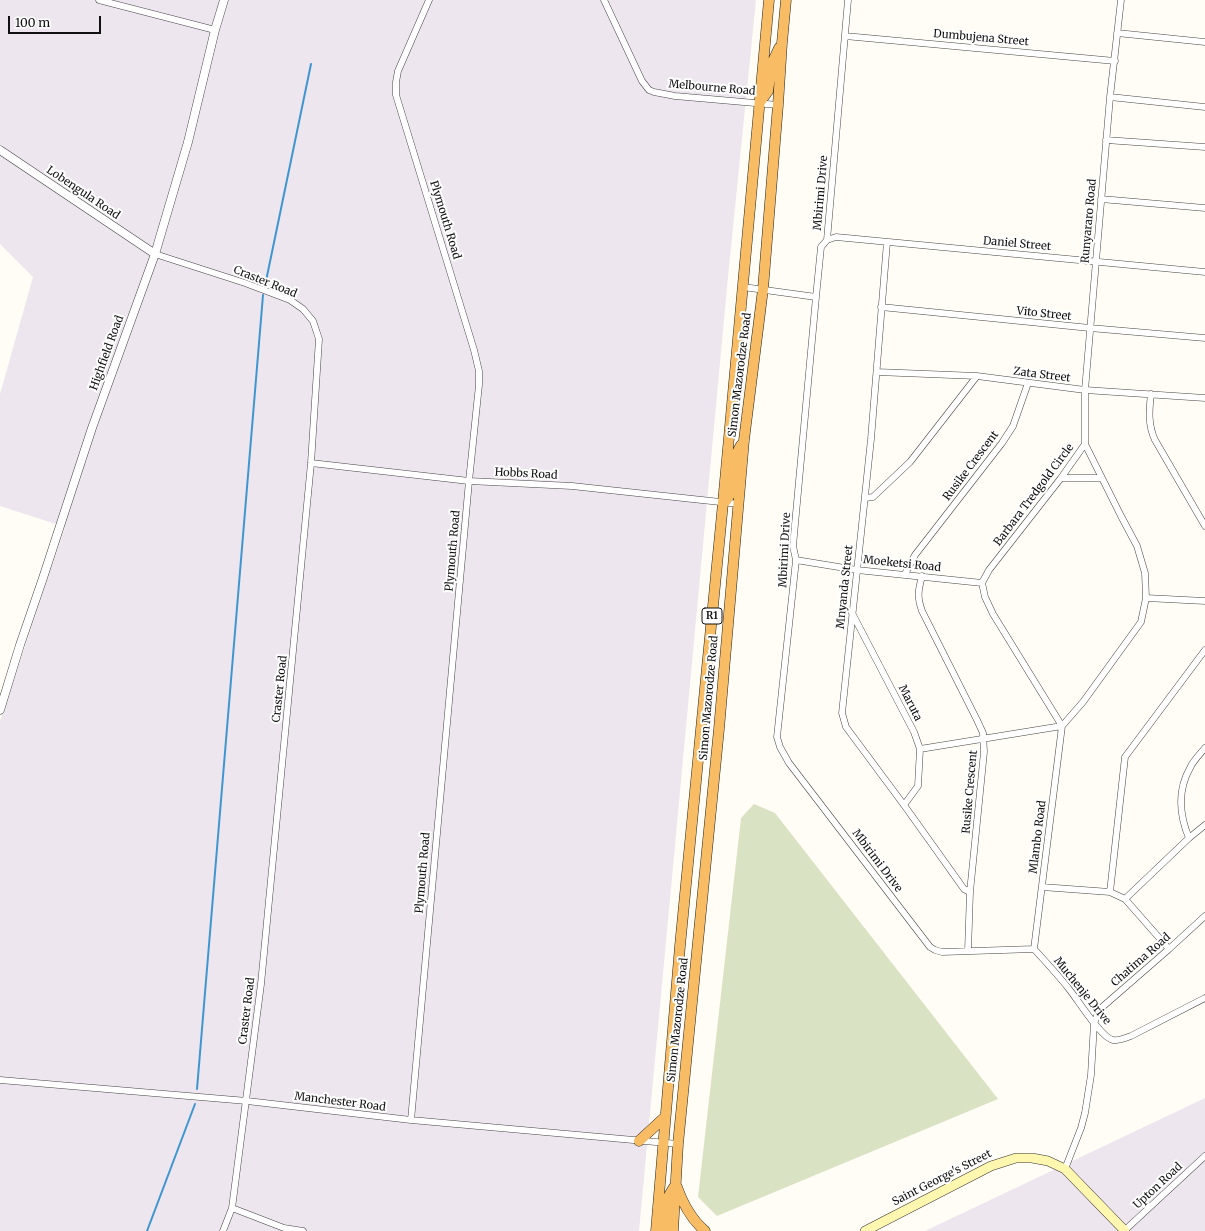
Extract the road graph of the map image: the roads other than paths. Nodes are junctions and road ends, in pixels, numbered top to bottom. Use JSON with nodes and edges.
{"nodes":[{"id":1,"x":99,"y":0,"type":"edge"},
{"id":2,"x":224,"y":0,"type":"edge"},
{"id":3,"x":429,"y":0,"type":"edge"},
{"id":4,"x":604,"y":0,"type":"edge"},
{"id":5,"x":768,"y":0,"type":"edge"},
{"id":6,"x":786,"y":0,"type":"edge"},
{"id":7,"x":848,"y":0,"type":"edge"},
{"id":8,"x":1121,"y":0,"type":"edge"},
{"id":9,"x":215,"y":30,"type":"junction"},
{"id":10,"x":1118,"y":33,"type":"junction"},
{"id":11,"x":845,"y":36,"type":"junction"},
{"id":12,"x":1205,"y":42,"type":"edge"},
{"id":13,"x":782,"y":43,"type":"junction"},
{"id":14,"x":1115,"y":61,"type":"junction"},
{"id":15,"x":1110,"y":97,"type":"junction"},
{"id":16,"x":760,"y":103,"type":"junction"},
{"id":17,"x":778,"y":105,"type":"junction"},
{"id":18,"x":1205,"y":107,"type":"edge"},
{"id":19,"x":1106,"y":140,"type":"junction"},
{"id":20,"x":1205,"y":148,"type":"edge"},
{"id":21,"x":0,"y":150,"type":"edge"},
{"id":22,"x":1101,"y":199,"type":"junction"},
{"id":23,"x":1205,"y":208,"type":"edge"},
{"id":24,"x":827,"y":240,"type":"junction"},
{"id":25,"x":887,"y":242,"type":"junction"},
{"id":26,"x":154,"y":254,"type":"junction"},
{"id":27,"x":1096,"y":261,"type":"junction"},
{"id":28,"x":1205,"y":272,"type":"edge"},
{"id":29,"x":743,"y":287,"type":"junction"},
{"id":30,"x":763,"y":289,"type":"junction"},
{"id":31,"x":816,"y":297,"type":"junction"},
{"id":32,"x":881,"y":308,"type":"junction"},
{"id":33,"x":1090,"y":328,"type":"junction"},
{"id":34,"x":1205,"y":338,"type":"edge"},
{"id":35,"x":877,"y":372,"type":"junction"},
{"id":36,"x":977,"y":376,"type":"junction"},
{"id":37,"x":1028,"y":384,"type":"junction"},
{"id":38,"x":1085,"y":390,"type":"junction"},
{"id":39,"x":1151,"y":394,"type":"junction"},
{"id":40,"x":1205,"y":398,"type":"edge"},
{"id":41,"x":744,"y":440,"type":"junction"},
{"id":42,"x":1085,"y":444,"type":"junction"},
{"id":43,"x":312,"y":462,"type":"junction"},
{"id":44,"x":1061,"y":478,"type":"junction"},
{"id":45,"x":1101,"y":478,"type":"junction"},
{"id":46,"x":469,"y":481,"type":"junction"},
{"id":47,"x":865,"y":498,"type":"junction"},
{"id":48,"x":723,"y":503,"type":"junction"},
{"id":49,"x":739,"y":504,"type":"junction"},
{"id":50,"x":1205,"y":526,"type":"edge"},
{"id":51,"x":796,"y":560,"type":"junction"},
{"id":52,"x":857,"y":570,"type":"junction"},
{"id":53,"x":905,"y":574,"type":"junction"},
{"id":54,"x":922,"y":576,"type":"junction"},
{"id":55,"x":982,"y":583,"type":"junction"},
{"id":56,"x":1146,"y":598,"type":"junction"},
{"id":57,"x":1205,"y":601,"type":"edge"},
{"id":58,"x":852,"y":613,"type":"junction"},
{"id":59,"x":1205,"y":650,"type":"edge"},
{"id":60,"x":0,"y":710,"type":"edge"},
{"id":61,"x":1062,"y":726,"type":"junction"},
{"id":62,"x":983,"y":739,"type":"junction"},
{"id":63,"x":1205,"y":748,"type":"edge"},
{"id":64,"x":920,"y":749,"type":"junction"},
{"id":65,"x":904,"y":805,"type":"junction"},
{"id":66,"x":1205,"y":825,"type":"edge"},
{"id":67,"x":1189,"y":838,"type":"junction"},
{"id":68,"x":1042,"y":887,"type":"junction"},
{"id":69,"x":970,"y":892,"type":"junction"},
{"id":70,"x":1110,"y":892,"type":"junction"},
{"id":71,"x":1125,"y":899,"type":"junction"},
{"id":72,"x":1205,"y":916,"type":"edge"},
{"id":73,"x":1034,"y":949,"type":"junction"},
{"id":74,"x":1169,"y":949,"type":"junction"},
{"id":75,"x":968,"y":952,"type":"junction"},
{"id":76,"x":1205,"y":998,"type":"edge"},
{"id":77,"x":1094,"y":1023,"type":"junction"},
{"id":78,"x":0,"y":1080,"type":"edge"},
{"id":79,"x":683,"y":1086,"type":"junction"},
{"id":80,"x":246,"y":1101,"type":"junction"},
{"id":81,"x":665,"y":1117,"type":"junction"},
{"id":82,"x":410,"y":1120,"type":"junction"},
{"id":83,"x":640,"y":1141,"type":"junction"},
{"id":84,"x":662,"y":1143,"type":"junction"},
{"id":85,"x":678,"y":1144,"type":"junction"},
{"id":86,"x":1205,"y":1156,"type":"edge"},
{"id":87,"x":1065,"y":1169,"type":"junction"},
{"id":88,"x":676,"y":1184,"type":"junction"},
{"id":89,"x":232,"y":1208,"type":"junction"},
{"id":90,"x":658,"y":1208,"type":"junction"},
{"id":91,"x":223,"y":1231,"type":"edge"},
{"id":92,"x":303,"y":1231,"type":"edge"},
{"id":93,"x":648,"y":1231,"type":"edge"},
{"id":94,"x":656,"y":1231,"type":"edge"},
{"id":95,"x":664,"y":1231,"type":"edge"},
{"id":96,"x":673,"y":1231,"type":"edge"},
{"id":97,"x":705,"y":1231,"type":"edge"},
{"id":98,"x":865,"y":1231,"type":"edge"},
{"id":99,"x":1125,"y":1231,"type":"edge"}],
"edges":[{"from":1,"to":9,"type":"street"},
{"from":2,"to":9,"type":"street","name":"Highfield Road"},
{"from":3,"to":46,"type":"street","name":"Plymouth Road"},
{"from":4,"to":16,"type":"street","name":"Melbourne Road"},
{"from":5,"to":16,"type":"highway","name":"Simon Mazorodze Road","number":"R1"},
{"from":6,"to":13,"type":"highway","name":"Simon Mazorodze Road","number":"R1"},
{"from":7,"to":11,"type":"street","name":"Mbirimi Drive"},
{"from":8,"to":10,"type":"street","name":"Runyararo Road"},
{"from":9,"to":26,"type":"street","name":"Highfield Road"},
{"from":10,"to":12,"type":"street"},
{"from":10,"to":14,"type":"street","name":"Runyararo Road"},
{"from":11,"to":14,"type":"street","name":"Dumbujena Street"},
{"from":11,"to":24,"type":"street","name":"Mbirimi Drive"},
{"from":13,"to":16,"type":"highway"},
{"from":13,"to":17,"type":"highway","name":"Simon Mazorodze Road","number":"R1"},
{"from":14,"to":15,"type":"street","name":"Runyararo Road"},
{"from":15,"to":18,"type":"street"},
{"from":15,"to":19,"type":"street","name":"Runyararo Road"},
{"from":16,"to":17,"type":"street","name":"Melbourne Road"},
{"from":16,"to":29,"type":"highway","name":"Simon Mazorodze Road","number":"R1"},
{"from":17,"to":30,"type":"highway","name":"Simon Mazorodze Road","number":"R1"},
{"from":19,"to":20,"type":"street"},
{"from":19,"to":22,"type":"street","name":"Runyararo Road"},
{"from":21,"to":26,"type":"street","name":"Lobengula Road"},
{"from":22,"to":23,"type":"street"},
{"from":22,"to":27,"type":"street","name":"Runyararo Road"},
{"from":24,"to":25,"type":"street","name":"Daniel Street"},
{"from":24,"to":31,"type":"street","name":"Mbirimi Drive"},
{"from":25,"to":27,"type":"street","name":"Daniel Street"},
{"from":25,"to":32,"type":"street","name":"Mnyanda Street"},
{"from":26,"to":43,"type":"street","name":"Craster Road"},
{"from":26,"to":60,"type":"street","name":"Highfield Road"},
{"from":27,"to":28,"type":"street","name":"Daniel Street"},
{"from":27,"to":33,"type":"street","name":"Runyararo Road"},
{"from":29,"to":30,"type":"street"},
{"from":29,"to":48,"type":"highway","name":"Simon Mazorodze Road","number":"R1"},
{"from":30,"to":31,"type":"street"},
{"from":30,"to":41,"type":"highway","name":"Simon Mazorodze Road","number":"R1"},
{"from":31,"to":51,"type":"street","name":"Mbirimi Drive"},
{"from":32,"to":33,"type":"street","name":"Vito Street"},
{"from":32,"to":35,"type":"street","name":"Mnyanda Street"},
{"from":33,"to":34,"type":"street","name":"Vito Street"},
{"from":33,"to":38,"type":"street","name":"Runyararo Road"},
{"from":35,"to":36,"type":"street","name":"Zata Street"},
{"from":35,"to":47,"type":"street","name":"Mnyanda Street"},
{"from":36,"to":37,"type":"street","name":"Zata Street"},
{"from":36,"to":47,"type":"street"},
{"from":37,"to":38,"type":"street","name":"Zata Street"},
{"from":37,"to":53,"type":"street","name":"Rusike Crescent"},
{"from":38,"to":39,"type":"street","name":"Zata Street"},
{"from":38,"to":42,"type":"street","name":"Runyararo Road"},
{"from":39,"to":40,"type":"street","name":"Zata Street"},
{"from":39,"to":50,"type":"street"},
{"from":41,"to":48,"type":"highway"},
{"from":41,"to":49,"type":"highway","name":"Simon Mazorodze Road","number":"R1"},
{"from":42,"to":44,"type":"street","name":"Barbara Tredgold Circle"},
{"from":42,"to":45,"type":"street","name":"Barbara Tredgold Circle"},
{"from":43,"to":46,"type":"street","name":"Hobbs Road"},
{"from":43,"to":80,"type":"street","name":"Craster Road"},
{"from":44,"to":45,"type":"street"},
{"from":44,"to":55,"type":"street","name":"Barbara Tredgold Circle"},
{"from":45,"to":56,"type":"street","name":"Barbara Tredgold Circle"},
{"from":46,"to":48,"type":"street","name":"Hobbs Road"},
{"from":46,"to":82,"type":"street","name":"Plymouth Road"},
{"from":47,"to":52,"type":"street","name":"Mnyanda Street"},
{"from":48,"to":49,"type":"street","name":"Hobbs Road"},
{"from":48,"to":81,"type":"highway","name":"Simon Mazorodze Road","number":"R1"},
{"from":49,"to":79,"type":"highway","name":"Simon Mazorodze Road","number":"R1"},
{"from":51,"to":52,"type":"street","name":"Moeketsi Road"},
{"from":51,"to":75,"type":"street","name":"Mbirimi Drive"},
{"from":52,"to":53,"type":"street","name":"Moeketsi Road"},
{"from":52,"to":58,"type":"street","name":"Mnyanda Street"},
{"from":53,"to":54,"type":"street","name":"Moeketsi Road"},
{"from":54,"to":55,"type":"street","name":"Moeketsi Road"},
{"from":54,"to":62,"type":"street","name":"Rusike Crescent"},
{"from":55,"to":61,"type":"street"},
{"from":56,"to":57,"type":"street"},
{"from":56,"to":61,"type":"street","name":"Barbara Tredgold Circle"},
{"from":58,"to":64,"type":"street","name":"Maruta"},
{"from":58,"to":65,"type":"street","name":"Mnyanda Street"},
{"from":59,"to":70,"type":"street"},
{"from":61,"to":62,"type":"street"},
{"from":61,"to":68,"type":"street","name":"Mlambo Road"},
{"from":62,"to":64,"type":"street"},
{"from":62,"to":69,"type":"street","name":"Rusike Crescent"},
{"from":63,"to":67,"type":"street"},
{"from":64,"to":65,"type":"street","name":"Maruta"},
{"from":65,"to":69,"type":"street","name":"Mnyanda Street"},
{"from":66,"to":67,"type":"street"},
{"from":67,"to":71,"type":"street"},
{"from":68,"to":70,"type":"street"},
{"from":68,"to":73,"type":"street","name":"Mlambo Road"},
{"from":69,"to":75,"type":"street","name":"Rusike Crescent"},
{"from":70,"to":71,"type":"street"},
{"from":71,"to":74,"type":"street"},
{"from":72,"to":74,"type":"street","name":"Chatima Road"},
{"from":73,"to":75,"type":"street","name":"Mbirimi Drive"},
{"from":73,"to":77,"type":"street","name":"Muchenje Drive"},
{"from":74,"to":77,"type":"street","name":"Chatima Road"},
{"from":76,"to":77,"type":"street","name":"Muchenje Drive"},
{"from":77,"to":87,"type":"street"},
{"from":78,"to":80,"type":"street","name":"Manchester Road"},
{"from":79,"to":84,"type":"highway"},
{"from":79,"to":85,"type":"highway","name":"Simon Mazorodze Road","number":"R1"},
{"from":80,"to":82,"type":"street","name":"Manchester Road"},
{"from":80,"to":89,"type":"street","name":"Craster Road"},
{"from":81,"to":83,"type":"highway"},
{"from":81,"to":84,"type":"highway","name":"Simon Mazorodze Road","number":"R1"},
{"from":82,"to":83,"type":"street","name":"Manchester Road"},
{"from":83,"to":84,"type":"street","name":"Manchester Road"},
{"from":84,"to":85,"type":"street","name":"Manchester Road"},
{"from":84,"to":90,"type":"highway","name":"Simon Mazorodze Road","number":"R1"},
{"from":85,"to":88,"type":"highway","name":"Simon Mazorodze Road","number":"R1"},
{"from":86,"to":99,"type":"street","name":"Upton Road"},
{"from":87,"to":98,"type":"main road","name":"Saint George's Street"},
{"from":87,"to":99,"type":"main road","name":"Saint George's Street"},
{"from":88,"to":95,"type":"highway"},
{"from":88,"to":96,"type":"highway","name":"Simon Mazorodze Road","number":"R1"},
{"from":88,"to":97,"type":"highway"},
{"from":89,"to":91,"type":"street","name":"Craster Road"},
{"from":89,"to":92,"type":"street"},
{"from":90,"to":93,"type":"highway"},
{"from":90,"to":94,"type":"highway","name":"Simon Mazorodze Road","number":"R1"}]}
